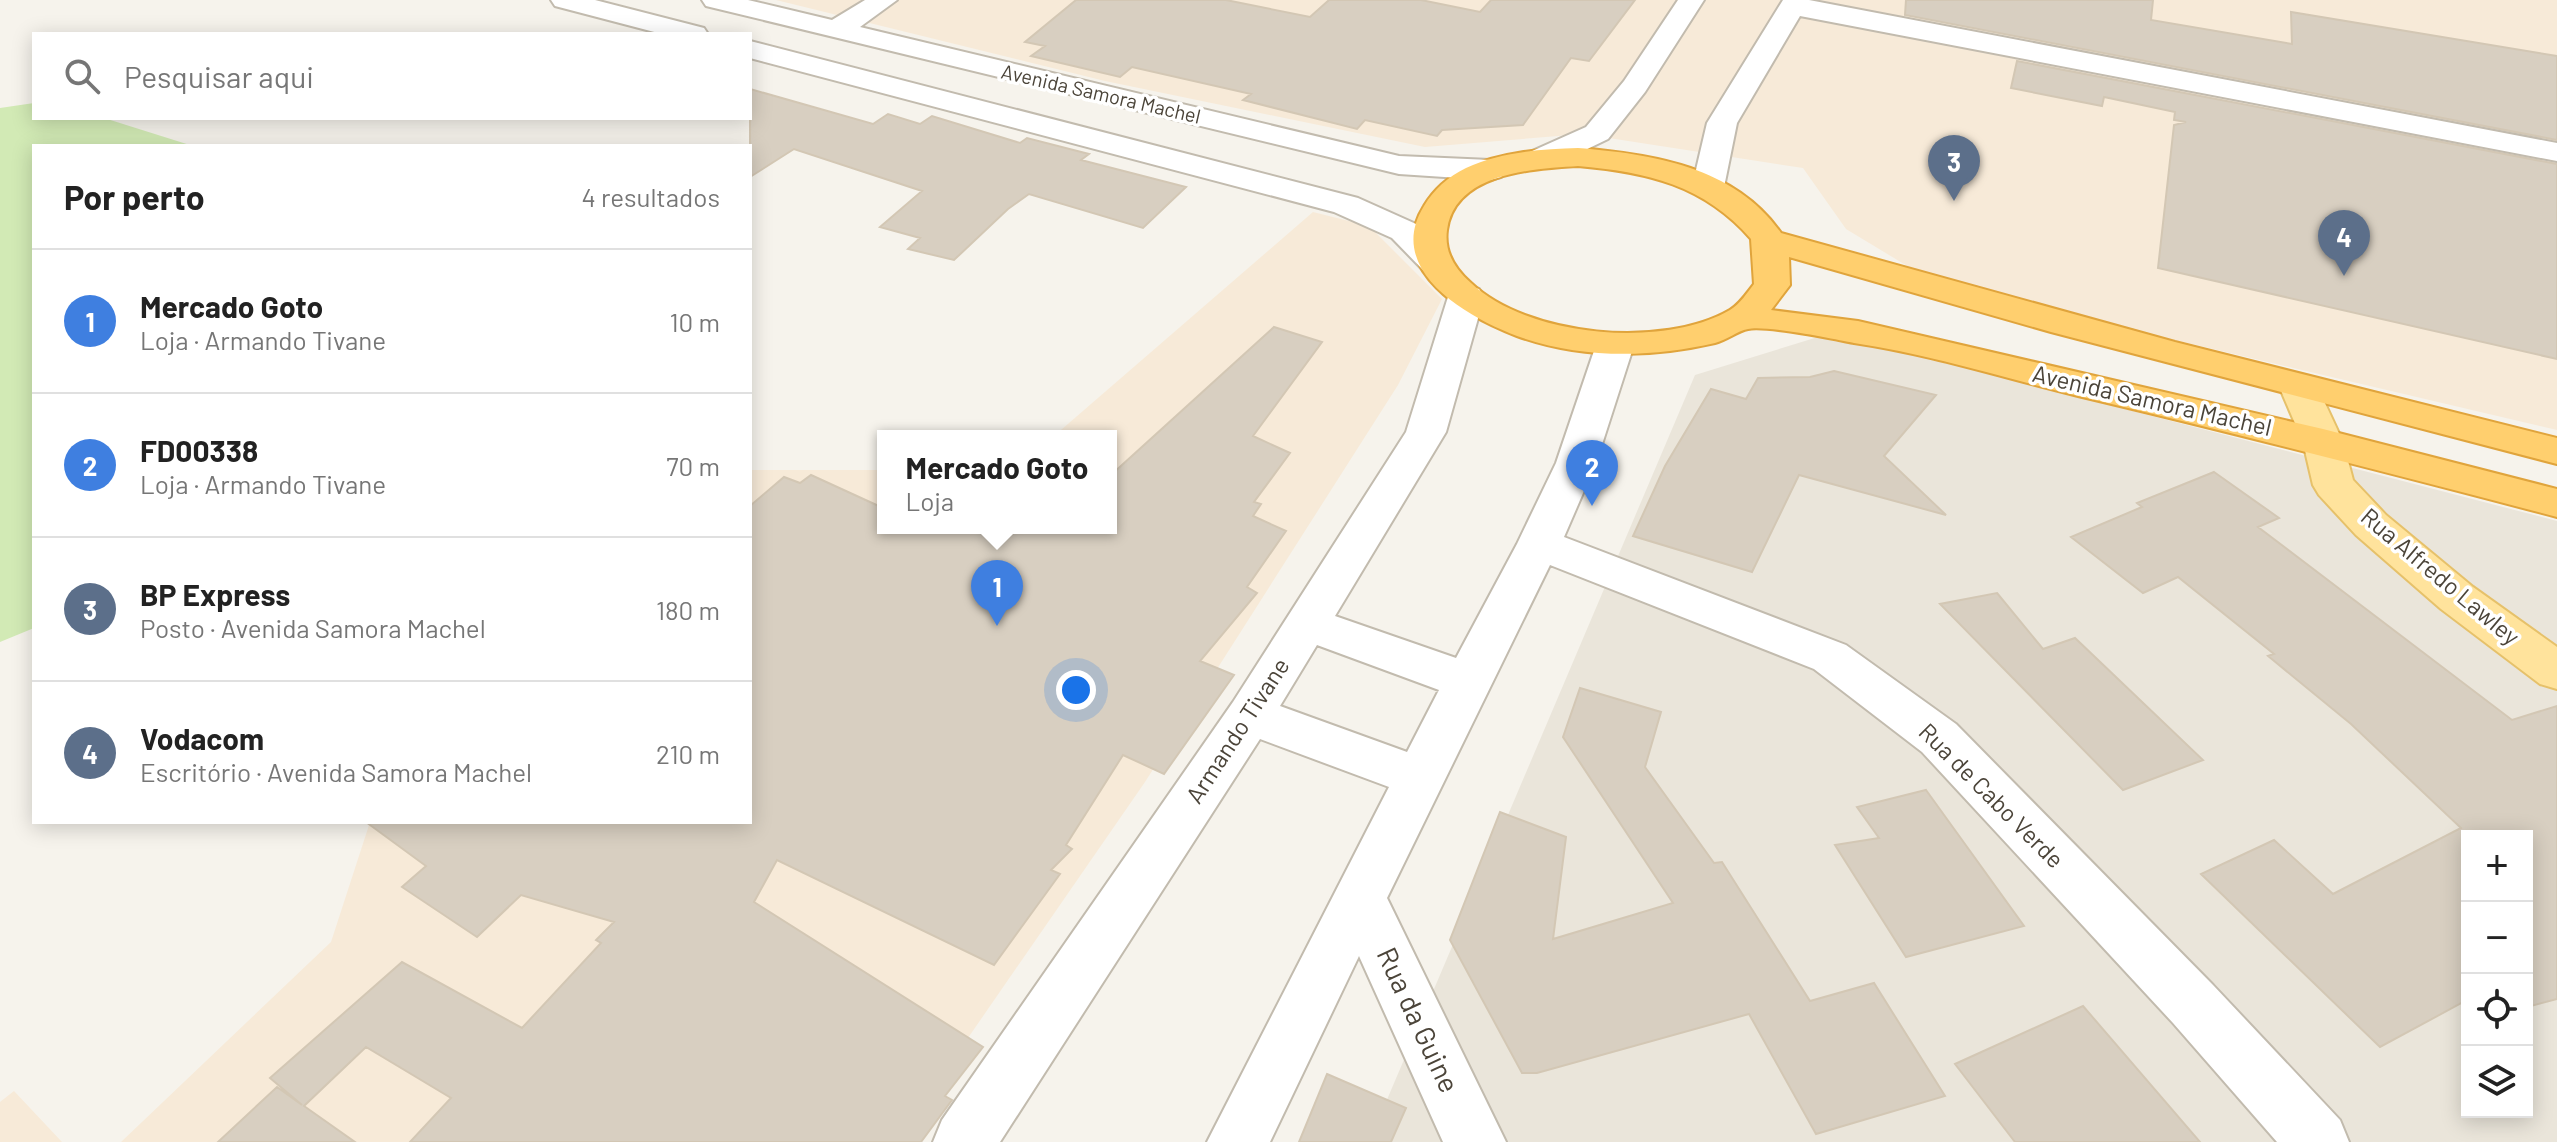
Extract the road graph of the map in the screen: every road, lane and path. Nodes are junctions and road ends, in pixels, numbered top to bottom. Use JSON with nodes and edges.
{"nodes":[{"id":1,"x":564,"y":0,"type":"edge"},
{"id":2,"x":715,"y":0,"type":"edge"},
{"id":3,"x":884,"y":0,"type":"edge"},
{"id":4,"x":1691,"y":0,"type":"edge"},
{"id":5,"x":1794,"y":3,"type":"edge"},
{"id":6,"x":835,"y":30,"type":"junction"},
{"id":7,"x":686,"y":32,"type":"edge"},
{"id":8,"x":752,"y":50,"type":"edge"},
{"id":9,"x":2557,"y":152,"type":"edge"},
{"id":10,"x":1541,"y":159,"type":"junction"},
{"id":11,"x":1490,"y":170,"type":"junction"},
{"id":12,"x":1708,"y":187,"type":"junction"},
{"id":13,"x":1769,"y":240,"type":"junction"},
{"id":14,"x":1451,"y":280,"type":"junction"},
{"id":15,"x":1744,"y":317,"type":"junction"},
{"id":16,"x":1615,"y":345,"type":"junction"},
{"id":17,"x":2298,"y":386,"type":"junction"},
{"id":18,"x":2323,"y":442,"type":"junction"},
{"id":19,"x":2557,"y":451,"type":"edge"},
{"id":20,"x":2557,"y":503,"type":"edge"},
{"id":21,"x":1539,"y":544,"type":"junction"},
{"id":22,"x":1307,"y":624,"type":"junction"},
{"id":23,"x":2557,"y":671,"type":"edge"},
{"id":24,"x":1467,"y":681,"type":"junction"},
{"id":25,"x":1250,"y":715,"type":"junction"},
{"id":26,"x":1421,"y":778,"type":"junction"},
{"id":27,"x":1360,"y":898,"type":"junction"},
{"id":28,"x":964,"y":1142,"type":"edge"},
{"id":29,"x":1238,"y":1142,"type":"edge"},
{"id":30,"x":1475,"y":1142,"type":"edge"},
{"id":31,"x":2318,"y":1142,"type":"edge"}],
"edges":[{"from":1,"to":7,"type":"street"},
{"from":2,"to":6,"type":"street","name":"Avenida Samora Machel"},
{"from":3,"to":6,"type":"street"},
{"from":4,"to":10,"type":"street"},
{"from":5,"to":9,"type":"street"},
{"from":5,"to":12,"type":"street"},
{"from":6,"to":11,"type":"street","name":"Avenida Samora Machel"},
{"from":8,"to":14,"type":"street","name":"Avenida Samora Machel"},
{"from":10,"to":11,"type":"highway"},
{"from":10,"to":12,"type":"highway"},
{"from":11,"to":14,"type":"highway"},
{"from":12,"to":13,"type":"highway"},
{"from":13,"to":15,"type":"highway"},
{"from":13,"to":17,"type":"highway","name":"Avenida Samora Machel"},
{"from":14,"to":16,"type":"highway"},
{"from":14,"to":22,"type":"street","name":"Armando Tivane"},
{"from":15,"to":16,"type":"highway"},
{"from":15,"to":18,"type":"highway","name":"Avenida Samora Machel"},
{"from":16,"to":21,"type":"street"},
{"from":17,"to":18,"type":"main road","name":"Rua Alfredo Lawley"},
{"from":17,"to":19,"type":"highway","name":"Avenida Samora Machel"},
{"from":18,"to":20,"type":"highway","name":"Avenida Samora Machel"},
{"from":18,"to":23,"type":"main road","name":"Rua Alfredo Lawley"},
{"from":21,"to":24,"type":"street"},
{"from":21,"to":31,"type":"street","name":"Rua de Cabo Verde"},
{"from":22,"to":24,"type":"street"},
{"from":22,"to":25,"type":"street","name":"Armando Tivane"},
{"from":24,"to":26,"type":"street"},
{"from":25,"to":26,"type":"street"},
{"from":25,"to":28,"type":"street","name":"Armando Tivane"},
{"from":26,"to":27,"type":"street"},
{"from":27,"to":29,"type":"street"},
{"from":27,"to":30,"type":"street","name":"Rua da Guine"}]}
